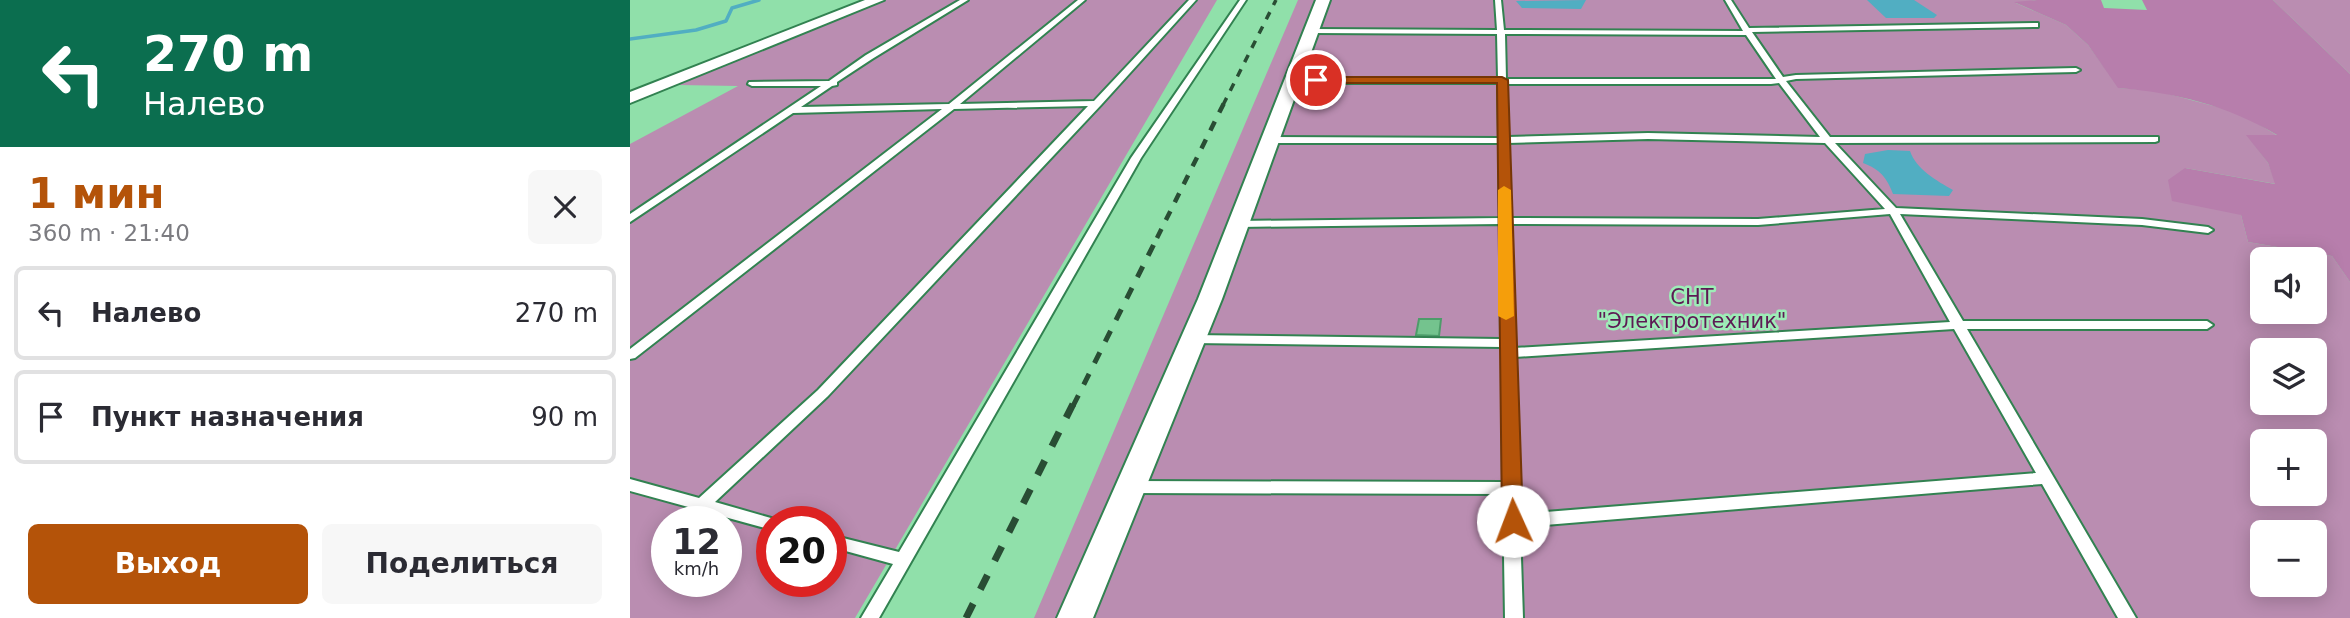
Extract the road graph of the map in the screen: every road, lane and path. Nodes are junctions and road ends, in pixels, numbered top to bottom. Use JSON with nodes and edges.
{"nodes":[{"id":1,"x":877,"y":0,"type":"edge"},
{"id":2,"x":965,"y":0,"type":"edge"},
{"id":3,"x":1082,"y":0,"type":"edge"},
{"id":4,"x":1193,"y":0,"type":"edge"},
{"id":5,"x":1243,"y":0,"type":"edge"},
{"id":6,"x":1323,"y":0,"type":"edge"},
{"id":7,"x":1498,"y":0,"type":"edge"},
{"id":8,"x":1728,"y":0,"type":"edge"},
{"id":9,"x":2035,"y":25,"type":"dead end"},
{"id":10,"x":1747,"y":31,"type":"junction"},
{"id":11,"x":1313,"y":32,"type":"junction"},
{"id":12,"x":1502,"y":32,"type":"junction"},
{"id":13,"x":2076,"y":70,"type":"dead end"},
{"id":14,"x":1502,"y":80,"type":"junction"},
{"id":15,"x":1783,"y":80,"type":"junction"},
{"id":16,"x":1291,"y":81,"type":"junction"},
{"id":17,"x":835,"y":83,"type":"junction"},
{"id":18,"x":752,"y":84,"type":"dead end"},
{"id":19,"x":630,"y":98,"type":"edge"},
{"id":20,"x":1097,"y":103,"type":"junction"},
{"id":21,"x":953,"y":106,"type":"junction"},
{"id":22,"x":793,"y":110,"type":"junction"},
{"id":23,"x":2155,"y":139,"type":"dead end"},
{"id":24,"x":1269,"y":140,"type":"junction"},
{"id":25,"x":1503,"y":140,"type":"junction"},
{"id":26,"x":1829,"y":140,"type":"junction"},
{"id":27,"x":1893,"y":211,"type":"junction"},
{"id":28,"x":630,"y":219,"type":"edge"},
{"id":29,"x":1505,"y":222,"type":"junction"},
{"id":30,"x":1238,"y":224,"type":"junction"},
{"id":31,"x":2208,"y":230,"type":"dead end"},
{"id":32,"x":1959,"y":325,"type":"junction"},
{"id":33,"x":2207,"y":325,"type":"dead end"},
{"id":34,"x":1192,"y":339,"type":"junction"},
{"id":35,"x":1507,"y":348,"type":"junction"},
{"id":36,"x":630,"y":355,"type":"edge"},
{"id":37,"x":2047,"y":478,"type":"junction"},
{"id":38,"x":630,"y":485,"type":"edge"},
{"id":39,"x":1131,"y":487,"type":"junction"},
{"id":40,"x":1512,"y":488,"type":"junction"},
{"id":41,"x":702,"y":505,"type":"junction"},
{"id":42,"x":756,"y":520,"type":"edge"},
{"id":43,"x":1513,"y":521,"type":"junction"},
{"id":44,"x":847,"y":545,"type":"edge"},
{"id":45,"x":904,"y":561,"type":"junction"},
{"id":46,"x":870,"y":618,"type":"edge"},
{"id":47,"x":1075,"y":618,"type":"edge"},
{"id":48,"x":1514,"y":618,"type":"edge"},
{"id":49,"x":2127,"y":618,"type":"edge"}],
"edges":[{"from":1,"to":19,"type":"street"},
{"from":2,"to":17,"type":"lane"},
{"from":3,"to":21,"type":"lane"},
{"from":4,"to":20,"type":"lane"},
{"from":5,"to":45,"type":"lane"},
{"from":6,"to":11,"type":"street"},
{"from":7,"to":12,"type":"lane"},
{"from":8,"to":10,"type":"lane"},
{"from":9,"to":10,"type":"lane"},
{"from":10,"to":12,"type":"lane"},
{"from":10,"to":15,"type":"lane"},
{"from":11,"to":12,"type":"lane"},
{"from":11,"to":16,"type":"street"},
{"from":12,"to":14,"type":"lane"},
{"from":13,"to":15,"type":"lane"},
{"from":14,"to":15,"type":"lane"},
{"from":14,"to":16,"type":"lane"},
{"from":14,"to":25,"type":"lane"},
{"from":15,"to":26,"type":"lane"},
{"from":16,"to":24,"type":"street"},
{"from":17,"to":18,"type":"lane"},
{"from":17,"to":22,"type":"lane"},
{"from":20,"to":21,"type":"lane"},
{"from":20,"to":41,"type":"lane"},
{"from":21,"to":22,"type":"lane"},
{"from":21,"to":36,"type":"lane"},
{"from":22,"to":28,"type":"lane"},
{"from":23,"to":26,"type":"lane"},
{"from":24,"to":25,"type":"lane"},
{"from":24,"to":30,"type":"street"},
{"from":25,"to":26,"type":"lane"},
{"from":25,"to":29,"type":"lane"},
{"from":26,"to":27,"type":"lane"},
{"from":27,"to":29,"type":"lane"},
{"from":27,"to":31,"type":"lane"},
{"from":27,"to":32,"type":"lane"},
{"from":29,"to":30,"type":"lane"},
{"from":29,"to":35,"type":"lane"},
{"from":30,"to":34,"type":"street"},
{"from":32,"to":33,"type":"lane"},
{"from":32,"to":35,"type":"lane"},
{"from":32,"to":37,"type":"lane"},
{"from":34,"to":35,"type":"lane"},
{"from":34,"to":39,"type":"street"},
{"from":35,"to":40,"type":"lane"},
{"from":37,"to":43,"type":"lane"},
{"from":37,"to":49,"type":"lane"},
{"from":38,"to":41,"type":"lane"},
{"from":39,"to":40,"type":"lane"},
{"from":39,"to":47,"type":"street"},
{"from":40,"to":43,"type":"lane"},
{"from":41,"to":42,"type":"lane"},
{"from":43,"to":48,"type":"lane"},
{"from":44,"to":45,"type":"lane"},
{"from":45,"to":46,"type":"lane"}]}
